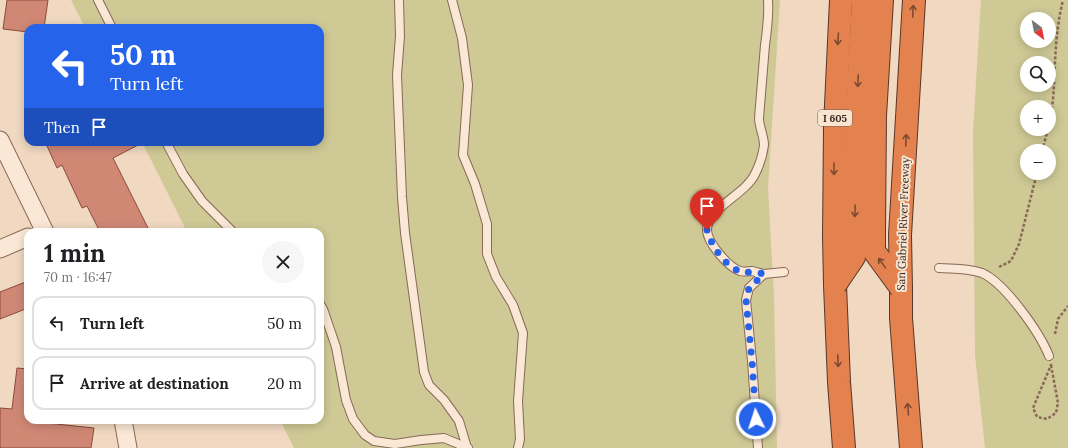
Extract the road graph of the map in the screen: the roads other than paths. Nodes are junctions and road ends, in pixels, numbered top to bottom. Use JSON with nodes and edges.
{"nodes":[{"id":1,"x":98,"y":0,"type":"edge"},
{"id":2,"x":399,"y":0,"type":"edge"},
{"id":3,"x":452,"y":0,"type":"edge"},
{"id":4,"x":768,"y":0,"type":"edge"},
{"id":5,"x":841,"y":0,"type":"edge"},
{"id":6,"x":863,"y":0,"type":"edge"},
{"id":7,"x":882,"y":0,"type":"edge"},
{"id":8,"x":914,"y":0,"type":"edge"},
{"id":9,"x":110,"y":24,"type":"edge"},
{"id":10,"x":0,"y":140,"type":"edge"},
{"id":11,"x":168,"y":146,"type":"edge"},
{"id":12,"x":41,"y":228,"type":"edge"},
{"id":13,"x":229,"y":228,"type":"edge"},
{"id":14,"x":854,"y":235,"type":"junction"},
{"id":15,"x":24,"y":239,"type":"edge"},
{"id":16,"x":0,"y":249,"type":"edge"},
{"id":17,"x":939,"y":268,"type":"dead end"},
{"id":18,"x":784,"y":272,"type":"dead end"},
{"id":19,"x":764,"y":274,"type":"junction"},
{"id":20,"x":901,"y":288,"type":"junction"},
{"id":21,"x":324,"y":312,"type":"edge"},
{"id":22,"x":1049,"y":356,"type":"dead end"},
{"id":23,"x":124,"y":424,"type":"edge"},
{"id":24,"x":128,"y":448,"type":"edge"},
{"id":25,"x":467,"y":448,"type":"edge"},
{"id":26,"x":518,"y":448,"type":"edge"},
{"id":27,"x":758,"y":448,"type":"edge"},
{"id":28,"x":844,"y":448,"type":"edge"},
{"id":29,"x":911,"y":448,"type":"edge"}],
"edges":[{"from":1,"to":9,"type":"lane"},
{"from":2,"to":25,"type":"lane"},
{"from":3,"to":26,"type":"lane"},
{"from":4,"to":19,"type":"lane"},
{"from":5,"to":14,"type":"highway","number":"I 605","one_way":true},
{"from":6,"to":14,"type":"highway","one_way":true},
{"from":7,"to":14,"type":"highway"},
{"from":20,"to":8,"type":"highway","name":"San Gabriel River Freeway","one_way":true,"bridge":true},
{"from":10,"to":12,"type":"street"},
{"from":11,"to":13,"type":"lane"},
{"from":20,"to":14,"type":"highway","one_way":true,"bridge":true},
{"from":14,"to":28,"type":"highway","number":"I 605","one_way":true,"bridge":true},
{"from":15,"to":16,"type":"street"},
{"from":17,"to":22,"type":"lane"},
{"from":18,"to":19,"type":"lane"},
{"from":19,"to":27,"type":"lane"},
{"from":29,"to":20,"type":"highway","name":"San Gabriel River Freeway","one_way":true},
{"from":21,"to":25,"type":"lane"},
{"from":23,"to":24,"type":"street"}]}
